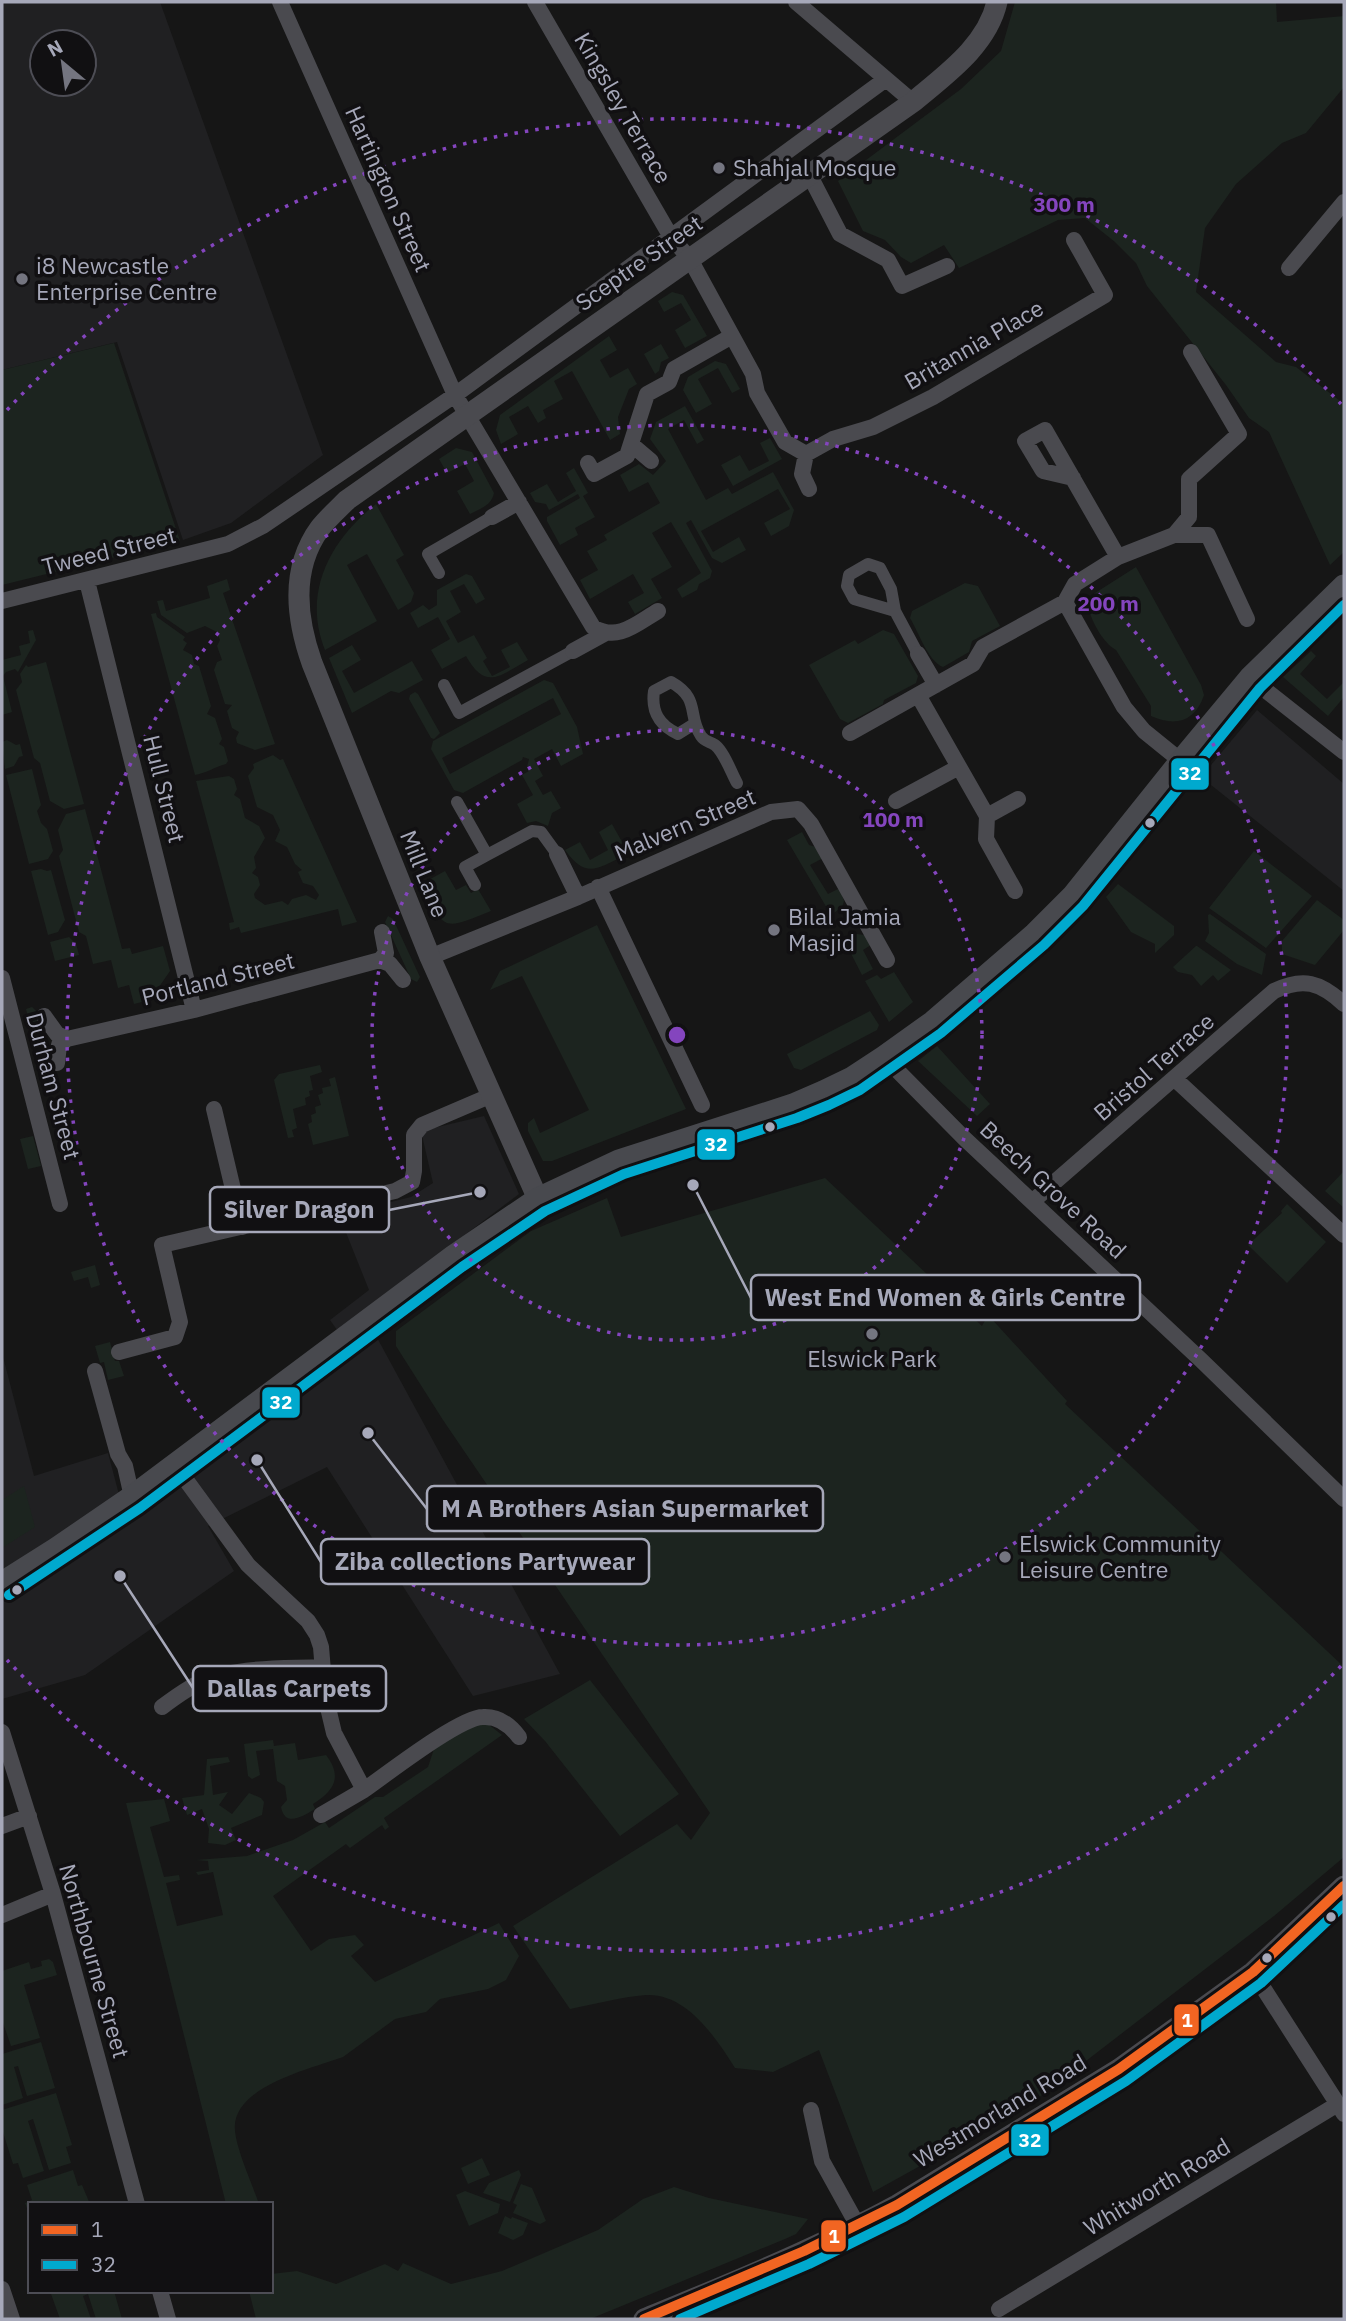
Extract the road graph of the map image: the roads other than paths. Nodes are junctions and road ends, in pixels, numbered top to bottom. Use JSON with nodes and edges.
{"nodes":[{"id":1,"x":280,"y":2,"type":"edge"},
{"id":2,"x":535,"y":2,"type":"edge"},
{"id":3,"x":796,"y":2,"type":"edge"},
{"id":4,"x":997,"y":2,"type":"edge"},
{"id":5,"x":886,"y":79,"type":"junction"},
{"id":6,"x":913,"y":102,"type":"junction"},
{"id":7,"x":810,"y":176,"type":"junction"},
{"id":8,"x":1344,"y":202,"type":"edge"},
{"id":9,"x":671,"y":237,"type":"junction"},
{"id":10,"x":1074,"y":240,"type":"dead end"},
{"id":11,"x":690,"y":259,"type":"junction"},
{"id":12,"x":947,"y":266,"type":"dead end"},
{"id":13,"x":1289,"y":268,"type":"dead end"},
{"id":14,"x":732,"y":336,"type":"junction"},
{"id":15,"x":1191,"y":352,"type":"dead end"},
{"id":16,"x":455,"y":396,"type":"junction"},
{"id":17,"x":467,"y":415,"type":"junction"},
{"id":18,"x":631,"y":444,"type":"junction"},
{"id":19,"x":806,"y":454,"type":"junction"},
{"id":20,"x":651,"y":461,"type":"dead end"},
{"id":21,"x":588,"y":463,"type":"dead end"},
{"id":22,"x":1073,"y":478,"type":"dead end"},
{"id":23,"x":809,"y":489,"type":"dead end"},
{"id":24,"x":519,"y":502,"type":"junction"},
{"id":25,"x":492,"y":517,"type":"joint"},
{"id":26,"x":1174,"y":535,"type":"junction"},
{"id":27,"x":228,"y":544,"type":"joint"},
{"id":28,"x":1118,"y":557,"type":"junction"},
{"id":29,"x":303,"y":559,"type":"joint"},
{"id":30,"x":439,"y":573,"type":"dead end"},
{"id":31,"x":87,"y":581,"type":"junction"},
{"id":32,"x":1344,"y":586,"type":"edge"},
{"id":33,"x":2,"y":601,"type":"edge"},
{"id":34,"x":1065,"y":603,"type":"junction"},
{"id":35,"x":658,"y":611,"type":"dead end"},
{"id":36,"x":895,"y":611,"type":"dead end"},
{"id":37,"x":1247,"y":619,"type":"dead end"},
{"id":38,"x":604,"y":634,"type":"junction"},
{"id":39,"x":573,"y":651,"type":"joint"},
{"id":40,"x":918,"y":654,"type":"joint"},
{"id":41,"x":1250,"y":678,"type":"junction"},
{"id":42,"x":444,"y":685,"type":"dead end"},
{"id":43,"x":936,"y":685,"type":"junction"},
{"id":44,"x":918,"y":695,"type":"junction"},
{"id":45,"x":694,"y":724,"type":"dead end"},
{"id":46,"x":850,"y":733,"type":"dead end"},
{"id":47,"x":1344,"y":752,"type":"edge"},
{"id":48,"x":1181,"y":761,"type":"junction"},
{"id":49,"x":959,"y":767,"type":"junction"},
{"id":50,"x":737,"y":783,"type":"dead end"},
{"id":51,"x":1017,"y":799,"type":"dead end"},
{"id":52,"x":896,"y":801,"type":"dead end"},
{"id":53,"x":457,"y":802,"type":"dead end"},
{"id":54,"x":987,"y":816,"type":"junction"},
{"id":55,"x":558,"y":854,"type":"joint"},
{"id":56,"x":487,"y":855,"type":"junction"},
{"id":57,"x":475,"y":885,"type":"dead end"},
{"id":58,"x":598,"y":887,"type":"junction"},
{"id":59,"x":1015,"y":891,"type":"dead end"},
{"id":60,"x":578,"y":897,"type":"junction"},
{"id":61,"x":382,"y":932,"type":"dead end"},
{"id":62,"x":430,"y":957,"type":"junction"},
{"id":63,"x":380,"y":960,"type":"junction"},
{"id":64,"x":887,"y":960,"type":"dead end"},
{"id":65,"x":2,"y":978,"type":"edge"},
{"id":66,"x":403,"y":980,"type":"dead end"},
{"id":67,"x":1344,"y":1004,"type":"edge"},
{"id":68,"x":194,"y":1010,"type":"junction"},
{"id":69,"x":44,"y":1016,"type":"dead end"},
{"id":70,"x":67,"y":1039,"type":"junction"},
{"id":71,"x":884,"y":1057,"type":"junction"},
{"id":72,"x":57,"y":1063,"type":"dead end"},
{"id":73,"x":1175,"y":1079,"type":"junction"},
{"id":74,"x":492,"y":1095,"type":"junction"},
{"id":75,"x":702,"y":1105,"type":"dead end"},
{"id":76,"x":214,"y":1109,"type":"dead end"},
{"id":77,"x":538,"y":1199,"type":"junction"},
{"id":78,"x":1033,"y":1201,"type":"junction"},
{"id":79,"x":60,"y":1204,"type":"dead end"},
{"id":80,"x":242,"y":1227,"type":"junction"},
{"id":81,"x":1344,"y":1235,"type":"edge"},
{"id":82,"x":119,"y":1352,"type":"dead end"},
{"id":83,"x":95,"y":1371,"type":"dead end"},
{"id":84,"x":175,"y":1465,"type":"junction"},
{"id":85,"x":132,"y":1497,"type":"junction"},
{"id":86,"x":1344,"y":1499,"type":"edge"},
{"id":87,"x":2,"y":1583,"type":"edge"},
{"id":88,"x":322,"y":1667,"type":"junction"},
{"id":89,"x":162,"y":1707,"type":"dead end"},
{"id":90,"x":2,"y":1732,"type":"edge"},
{"id":91,"x":519,"y":1737,"type":"dead end"},
{"id":92,"x":364,"y":1790,"type":"junction"},
{"id":93,"x":321,"y":1815,"type":"dead end"},
{"id":94,"x":29,"y":1816,"type":"junction"},
{"id":95,"x":2,"y":1826,"type":"edge"},
{"id":96,"x":1344,"y":1886,"type":"edge"},
{"id":97,"x":53,"y":1894,"type":"junction"},
{"id":98,"x":2,"y":1915,"type":"edge"},
{"id":99,"x":1253,"y":1972,"type":"junction"},
{"id":100,"x":1341,"y":2109,"type":"edge"},
{"id":101,"x":811,"y":2110,"type":"dead end"},
{"id":102,"x":136,"y":2202,"type":"edge"},
{"id":103,"x":858,"y":2226,"type":"junction"},
{"id":104,"x":2,"y":2289,"type":"edge"},
{"id":105,"x":161,"y":2293,"type":"edge"},
{"id":106,"x":999,"y":2309,"type":"dead end"},
{"id":107,"x":12,"y":2319,"type":"edge"},
{"id":108,"x":168,"y":2319,"type":"edge"},
{"id":109,"x":644,"y":2319,"type":"edge"}],
"edges":[{"from":1,"to":16,"type":"street","name":"Hartington Street"},
{"from":2,"to":9,"type":"street","name":"Kingsley Terrace"},
{"from":3,"to":5,"type":"street"},
{"from":4,"to":6,"type":"street","name":"Sceptre Street"},
{"from":5,"to":6,"type":"street"},
{"from":5,"to":9,"type":"street","name":"Sceptre Street"},
{"from":6,"to":7,"type":"street","name":"Sceptre Street"},
{"from":7,"to":11,"type":"street","name":"Sceptre Street"},
{"from":7,"to":12,"type":"street"},
{"from":8,"to":13,"type":"street"},
{"from":9,"to":11,"type":"street","name":"Kingsley Terrace"},
{"from":9,"to":16,"type":"street","name":"Sceptre Street"},
{"from":10,"to":19,"type":"street","name":"Britannia Place"},
{"from":11,"to":14,"type":"street"},
{"from":11,"to":17,"type":"street","name":"Sceptre Street"},
{"from":14,"to":18,"type":"street"},
{"from":14,"to":19,"type":"street"},
{"from":15,"to":26,"type":"street"},
{"from":16,"to":17,"type":"street","name":"Hartington Street"},
{"from":16,"to":27,"type":"street","name":"Sceptre Street"},
{"from":17,"to":24,"type":"street","name":"Hartington Street"},
{"from":17,"to":29,"type":"street","name":"Sceptre Street"},
{"from":18,"to":20,"type":"street"},
{"from":18,"to":21,"type":"street"},
{"from":19,"to":23,"type":"street"},
{"from":22,"to":28,"type":"street"},
{"from":24,"to":25,"type":"street"},
{"from":24,"to":38,"type":"street","name":"Hartington Street"},
{"from":25,"to":30,"type":"street"},
{"from":26,"to":28,"type":"street"},
{"from":26,"to":37,"type":"street"},
{"from":27,"to":31,"type":"street","name":"Tweed Street"},
{"from":28,"to":34,"type":"street"},
{"from":29,"to":62,"type":"street","name":"Mill Lane"},
{"from":31,"to":33,"type":"street","name":"Tweed Street"},
{"from":31,"to":68,"type":"street","name":"Hull Street"},
{"from":32,"to":41,"type":"main road"},
{"from":34,"to":43,"type":"street"},
{"from":34,"to":48,"type":"street"},
{"from":35,"to":38,"type":"street"},
{"from":36,"to":40,"type":"street"},
{"from":38,"to":39,"type":"street"},
{"from":39,"to":42,"type":"street"},
{"from":40,"to":43,"type":"street"},
{"from":41,"to":47,"type":"street"},
{"from":41,"to":48,"type":"main road"},
{"from":43,"to":44,"type":"street"},
{"from":44,"to":46,"type":"street"},
{"from":44,"to":49,"type":"street"},
{"from":45,"to":50,"type":"street"},
{"from":48,"to":71,"type":"main road"},
{"from":49,"to":52,"type":"street"},
{"from":49,"to":54,"type":"street"},
{"from":51,"to":54,"type":"street"},
{"from":53,"to":56,"type":"street"},
{"from":54,"to":59,"type":"street"},
{"from":55,"to":56,"type":"street"},
{"from":55,"to":60,"type":"street"},
{"from":56,"to":57,"type":"street"},
{"from":58,"to":60,"type":"street","name":"Malvern Street"},
{"from":58,"to":64,"type":"street","name":"Malvern Street"},
{"from":58,"to":75,"type":"street"},
{"from":60,"to":62,"type":"street","name":"Malvern Street"},
{"from":61,"to":63,"type":"street"},
{"from":62,"to":74,"type":"street","name":"Mill Lane"},
{"from":63,"to":66,"type":"street"},
{"from":63,"to":68,"type":"street","name":"Portland Street"},
{"from":65,"to":79,"type":"street","name":"Durham Street"},
{"from":67,"to":73,"type":"street","name":"Bristol Terrace"},
{"from":68,"to":70,"type":"street","name":"Portland Street"},
{"from":69,"to":70,"type":"street"},
{"from":70,"to":72,"type":"street"},
{"from":71,"to":77,"type":"main road"},
{"from":71,"to":78,"type":"street","name":"Beech Grove Road"},
{"from":73,"to":78,"type":"street","name":"Bristol Terrace"},
{"from":73,"to":81,"type":"street"},
{"from":74,"to":77,"type":"street","name":"Mill Lane"},
{"from":74,"to":80,"type":"street"},
{"from":76,"to":80,"type":"street"},
{"from":77,"to":84,"type":"main road"},
{"from":78,"to":86,"type":"street","name":"Beech Grove Road"},
{"from":80,"to":82,"type":"street"},
{"from":83,"to":85,"type":"street"},
{"from":84,"to":85,"type":"main road"},
{"from":84,"to":88,"type":"street"},
{"from":85,"to":87,"type":"main road"},
{"from":88,"to":89,"type":"street"},
{"from":88,"to":92,"type":"street"},
{"from":90,"to":94,"type":"street","name":"Northbourne Street"},
{"from":91,"to":92,"type":"street"},
{"from":92,"to":93,"type":"street"},
{"from":94,"to":95,"type":"street"},
{"from":94,"to":97,"type":"street","name":"Northbourne Street"},
{"from":96,"to":99,"type":"street","name":"Westmorland Road"},
{"from":97,"to":98,"type":"street"},
{"from":97,"to":102,"type":"street","name":"Northbourne Street"},
{"from":99,"to":100,"type":"street"},
{"from":99,"to":103,"type":"street","name":"Westmorland Road"},
{"from":100,"to":106,"type":"street","name":"Whitworth Road"},
{"from":101,"to":103,"type":"street"},
{"from":103,"to":109,"type":"street","name":"Westmorland Road"},
{"from":104,"to":107,"type":"street"},
{"from":105,"to":108,"type":"street"}]}
